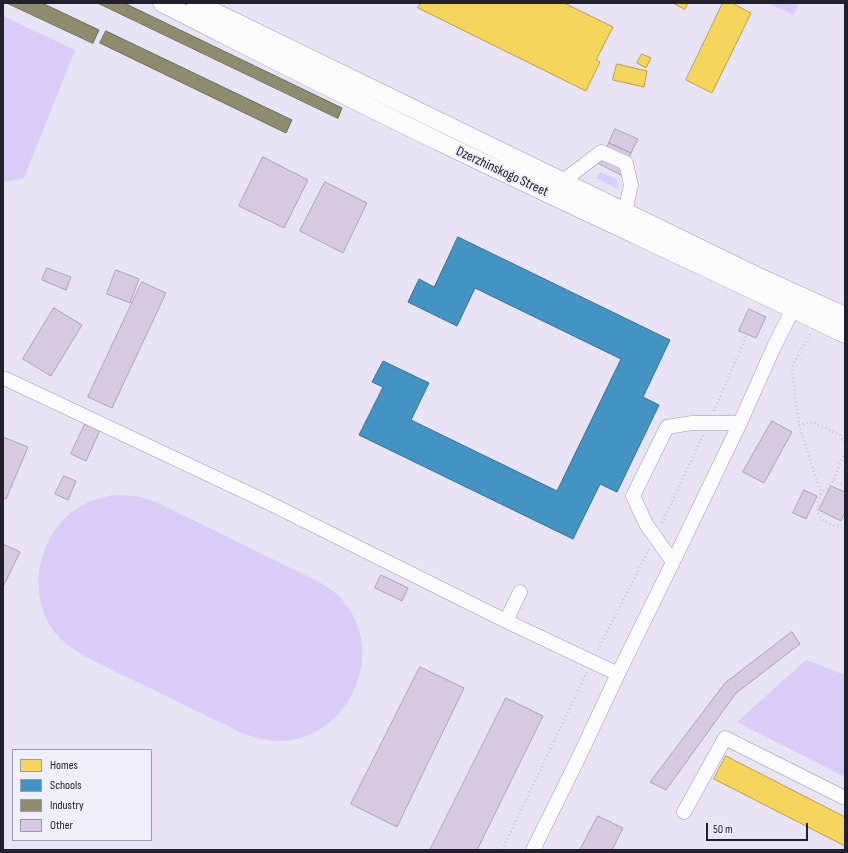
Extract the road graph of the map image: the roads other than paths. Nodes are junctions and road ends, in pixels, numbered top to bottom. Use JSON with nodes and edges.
{"nodes":[{"id":1,"x":162,"y":3,"type":"edge"},
{"id":2,"x":196,"y":3,"type":"edge"},
{"id":3,"x":448,"y":125,"type":"junction"},
{"id":4,"x":441,"y":143,"type":"junction"},
{"id":5,"x":564,"y":181,"type":"junction"},
{"id":6,"x":625,"y":211,"type":"junction"},
{"id":7,"x":797,"y":302,"type":"junction"},
{"id":8,"x":845,"y":316,"type":"edge"},
{"id":9,"x":845,"y":334,"type":"edge"},
{"id":10,"x":6,"y":379,"type":"dead end"},
{"id":11,"x":740,"y":423,"type":"junction"},
{"id":12,"x":673,"y":562,"type":"junction"},
{"id":13,"x":520,"y":592,"type":"dead end"},
{"id":14,"x":506,"y":621,"type":"junction"},
{"id":15,"x":618,"y":674,"type":"junction"},
{"id":16,"x":845,"y":798,"type":"edge"},
{"id":17,"x":684,"y":812,"type":"dead end"},
{"id":18,"x":533,"y":850,"type":"edge"}],
"edges":[{"from":1,"to":4,"type":"main road","name":"Dzerzhinskogo Street"},
{"from":2,"to":3,"type":"main road","name":"Dzerzhinskogo Street"},
{"from":3,"to":4,"type":"street"},
{"from":3,"to":5,"type":"main road","name":"Dzerzhinskogo Street"},
{"from":4,"to":7,"type":"main road","name":"Dzerzhinskogo Street"},
{"from":5,"to":6,"type":"main road","name":"Dzerzhinskogo Street"},
{"from":5,"to":6,"type":"street"},
{"from":6,"to":7,"type":"main road","name":"Dzerzhinskogo Street"},
{"from":7,"to":8,"type":"main road","name":"Dzerzhinskogo Street"},
{"from":7,"to":9,"type":"main road","name":"Dzerzhinskogo Street"},
{"from":7,"to":11,"type":"street"},
{"from":10,"to":14,"type":"street"},
{"from":11,"to":12,"type":"street"},
{"from":11,"to":12,"type":"street"},
{"from":12,"to":15,"type":"street"},
{"from":13,"to":14,"type":"street"},
{"from":14,"to":15,"type":"street"},
{"from":15,"to":18,"type":"street"},
{"from":16,"to":17,"type":"street"}]}
